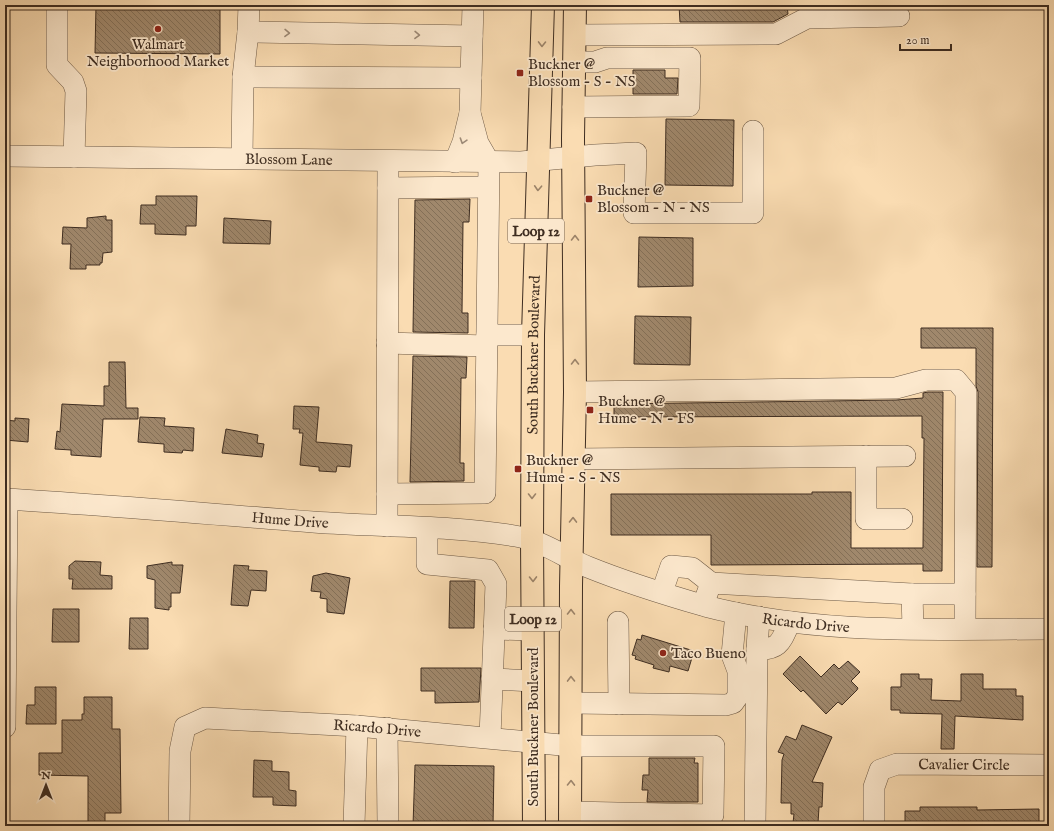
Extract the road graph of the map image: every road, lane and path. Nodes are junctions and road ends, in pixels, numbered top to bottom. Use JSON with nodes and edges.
{"nodes":[{"id":1,"x":58,"y":5,"type":"edge"},
{"id":2,"x":248,"y":5,"type":"edge"},
{"id":3,"x":473,"y":5,"type":"edge"},
{"id":4,"x":543,"y":5,"type":"edge"},
{"id":5,"x":575,"y":5,"type":"edge"},
{"id":6,"x":898,"y":16,"type":"dead end"},
{"id":7,"x":248,"y":32,"type":"junction"},
{"id":8,"x":575,"y":35,"type":"junction"},
{"id":9,"x":472,"y":36,"type":"junction"},
{"id":10,"x":574,"y":62,"type":"junction"},
{"id":11,"x":243,"y":77,"type":"junction"},
{"id":12,"x":471,"y":78,"type":"junction"},
{"id":13,"x":573,"y":106,"type":"junction"},
{"id":14,"x":470,"y":113,"type":"junction"},
{"id":15,"x":753,"y":131,"type":"dead end"},
{"id":16,"x":5,"y":156,"type":"edge"},
{"id":17,"x":74,"y":157,"type":"junction"},
{"id":18,"x":242,"y":158,"type":"junction"},
{"id":19,"x":573,"y":158,"type":"junction"},
{"id":20,"x":539,"y":160,"type":"junction"},
{"id":21,"x":388,"y":161,"type":"junction"},
{"id":22,"x":455,"y":162,"type":"junction"},
{"id":23,"x":488,"y":162,"type":"junction"},
{"id":24,"x":488,"y":187,"type":"junction"},
{"id":25,"x":388,"y":188,"type":"junction"},
{"id":26,"x":533,"y":335,"type":"junction"},
{"id":27,"x":486,"y":340,"type":"junction"},
{"id":28,"x":387,"y":343,"type":"junction"},
{"id":29,"x":575,"y":392,"type":"junction"},
{"id":30,"x":866,"y":456,"type":"junction"},
{"id":31,"x":905,"y":456,"type":"dead end"},
{"id":32,"x":574,"y":459,"type":"junction"},
{"id":33,"x":387,"y":494,"type":"junction"},
{"id":34,"x":6,"y":499,"type":"edge"},
{"id":35,"x":902,"y":519,"type":"dead end"},
{"id":36,"x":387,"y":526,"type":"junction"},
{"id":37,"x":427,"y":528,"type":"junction"},
{"id":38,"x":532,"y":540,"type":"junction"},
{"id":39,"x":572,"y":559,"type":"junction"},
{"id":40,"x":711,"y":583,"type":"junction"},
{"id":41,"x":662,"y":592,"type":"junction"},
{"id":42,"x":912,"y":594,"type":"junction"},
{"id":43,"x":965,"y":594,"type":"junction"},
{"id":44,"x":703,"y":605,"type":"junction"},
{"id":45,"x":736,"y":613,"type":"junction"},
{"id":46,"x":759,"y":617,"type":"junction"},
{"id":47,"x":618,"y":622,"type":"dead end"},
{"id":48,"x":790,"y":622,"type":"junction"},
{"id":49,"x":913,"y":628,"type":"junction"},
{"id":50,"x":494,"y":629,"type":"junction"},
{"id":51,"x":965,"y":629,"type":"junction"},
{"id":52,"x":1049,"y":629,"type":"edge"},
{"id":53,"x":533,"y":630,"type":"junction"},
{"id":54,"x":757,"y":649,"type":"junction"},
{"id":55,"x":492,"y":679,"type":"junction"},
{"id":56,"x":533,"y":681,"type":"junction"},
{"id":57,"x":572,"y":703,"type":"junction"},
{"id":58,"x":619,"y":704,"type":"junction"},
{"id":59,"x":357,"y":726,"type":"junction"},
{"id":60,"x":5,"y":727,"type":"edge"},
{"id":61,"x":387,"y":728,"type":"junction"},
{"id":62,"x":490,"y":737,"type":"junction"},
{"id":63,"x":534,"y":742,"type":"junction"},
{"id":64,"x":572,"y":746,"type":"junction"},
{"id":65,"x":1049,"y":765,"type":"edge"},
{"id":66,"x":570,"y":819,"type":"edge"},
{"id":67,"x":179,"y":826,"type":"edge"},
{"id":68,"x":354,"y":826,"type":"edge"},
{"id":69,"x":388,"y":826,"type":"edge"},
{"id":70,"x":534,"y":826,"type":"edge"},
{"id":71,"x":755,"y":826,"type":"edge"},
{"id":72,"x":874,"y":826,"type":"edge"}],
"edges":[{"from":1,"to":17,"type":"street"},
{"from":2,"to":7,"type":"street"},
{"from":3,"to":9,"type":"street"},
{"from":4,"to":20,"type":"main road","name":"South Buckner Boulevard","number":"Loop 12","one_way":true},
{"from":5,"to":8,"type":"main road","number":"Loop 12"},
{"from":6,"to":8,"type":"street"},
{"from":7,"to":9,"type":"street","one_way":true},
{"from":7,"to":11,"type":"street"},
{"from":8,"to":10,"type":"main road","number":"Loop 12"},
{"from":9,"to":12,"type":"street"},
{"from":10,"to":13,"type":"main road","number":"Loop 12"},
{"from":10,"to":13,"type":"street"},
{"from":11,"to":12,"type":"street"},
{"from":11,"to":18,"type":"street"},
{"from":12,"to":14,"type":"street"},
{"from":13,"to":19,"type":"main road","number":"Loop 12"},
{"from":14,"to":22,"type":"street","one_way":true},
{"from":14,"to":23,"type":"street"},
{"from":15,"to":19,"type":"street","name":"Blossom Lane"},
{"from":16,"to":17,"type":"street","name":"Blossom Lane"},
{"from":17,"to":18,"type":"street","name":"Blossom Lane"},
{"from":18,"to":21,"type":"street","name":"Blossom Lane"},
{"from":19,"to":20,"type":"street","name":"Blossom Lane"},
{"from":29,"to":19,"type":"main road","number":"Loop 12","one_way":true},
{"from":20,"to":23,"type":"street","name":"Blossom Lane"},
{"from":20,"to":26,"type":"main road","name":"South Buckner Boulevard","number":"Loop 12","one_way":true},
{"from":21,"to":22,"type":"street","name":"Blossom Lane"},
{"from":21,"to":25,"type":"street"},
{"from":22,"to":23,"type":"street","name":"Blossom Lane"},
{"from":23,"to":24,"type":"street"},
{"from":24,"to":25,"type":"street"},
{"from":24,"to":27,"type":"street"},
{"from":25,"to":28,"type":"street"},
{"from":26,"to":27,"type":"street"},
{"from":26,"to":38,"type":"main road","name":"South Buckner Boulevard","number":"Loop 12","one_way":true},
{"from":27,"to":28,"type":"street"},
{"from":27,"to":33,"type":"street"},
{"from":28,"to":33,"type":"street"},
{"from":29,"to":32,"type":"main road","number":"Loop 12"},
{"from":29,"to":43,"type":"street"},
{"from":30,"to":31,"type":"street"},
{"from":30,"to":32,"type":"street"},
{"from":30,"to":35,"type":"street"},
{"from":39,"to":32,"type":"main road","number":"Loop 12","one_way":true},
{"from":33,"to":36,"type":"street"},
{"from":34,"to":36,"type":"street","name":"Hume Drive"},
{"from":34,"to":60,"type":"street"},
{"from":36,"to":37,"type":"street","name":"Hume Drive"},
{"from":37,"to":38,"type":"street","name":"Hume Drive"},
{"from":37,"to":50,"type":"street"},
{"from":38,"to":39,"type":"street","name":"Hume Drive"},
{"from":38,"to":53,"type":"main road","name":"South Buckner Boulevard","number":"Loop 12","one_way":true},
{"from":39,"to":41,"type":"street","name":"Ricardo Drive"},
{"from":57,"to":39,"type":"main road","number":"Loop 12","one_way":true},
{"from":40,"to":41,"type":"street"},
{"from":40,"to":42,"type":"street"},
{"from":40,"to":44,"type":"street"},
{"from":41,"to":44,"type":"street","name":"Ricardo Drive"},
{"from":42,"to":43,"type":"street"},
{"from":42,"to":49,"type":"street"},
{"from":43,"to":51,"type":"street"},
{"from":44,"to":45,"type":"street","name":"Ricardo Drive"},
{"from":45,"to":46,"type":"street","name":"Ricardo Drive"},
{"from":45,"to":58,"type":"street"},
{"from":46,"to":48,"type":"street","name":"Ricardo Drive"},
{"from":46,"to":54,"type":"street"},
{"from":47,"to":58,"type":"street"},
{"from":48,"to":49,"type":"street","name":"Ricardo Drive"},
{"from":48,"to":54,"type":"street"},
{"from":49,"to":51,"type":"street","name":"Ricardo Drive"},
{"from":50,"to":53,"type":"street"},
{"from":50,"to":55,"type":"street"},
{"from":51,"to":52,"type":"street","name":"Ricardo Drive"},
{"from":53,"to":56,"type":"main road","name":"South Buckner Boulevard","number":"Loop 12"},
{"from":54,"to":71,"type":"street"},
{"from":55,"to":56,"type":"street"},
{"from":55,"to":62,"type":"street"},
{"from":56,"to":63,"type":"main road","name":"South Buckner Boulevard","number":"Loop 12"},
{"from":57,"to":58,"type":"street"},
{"from":57,"to":64,"type":"main road","number":"Loop 12"},
{"from":59,"to":61,"type":"street","name":"Ricardo Drive"},
{"from":59,"to":67,"type":"street","name":"Ricardo Drive"},
{"from":59,"to":68,"type":"street"},
{"from":61,"to":62,"type":"street","name":"Ricardo Drive"},
{"from":61,"to":69,"type":"street"},
{"from":62,"to":63,"type":"street","name":"Ricardo Drive"},
{"from":63,"to":64,"type":"street","name":"Ricardo Drive"},
{"from":63,"to":70,"type":"main road","name":"South Buckner Boulevard","number":"Loop 12"},
{"from":66,"to":64,"type":"main road","number":"Loop 12","one_way":true},
{"from":64,"to":66,"type":"street","name":"Ricardo Drive"},
{"from":65,"to":72,"type":"street","name":"Cavalier Circle"}]}
